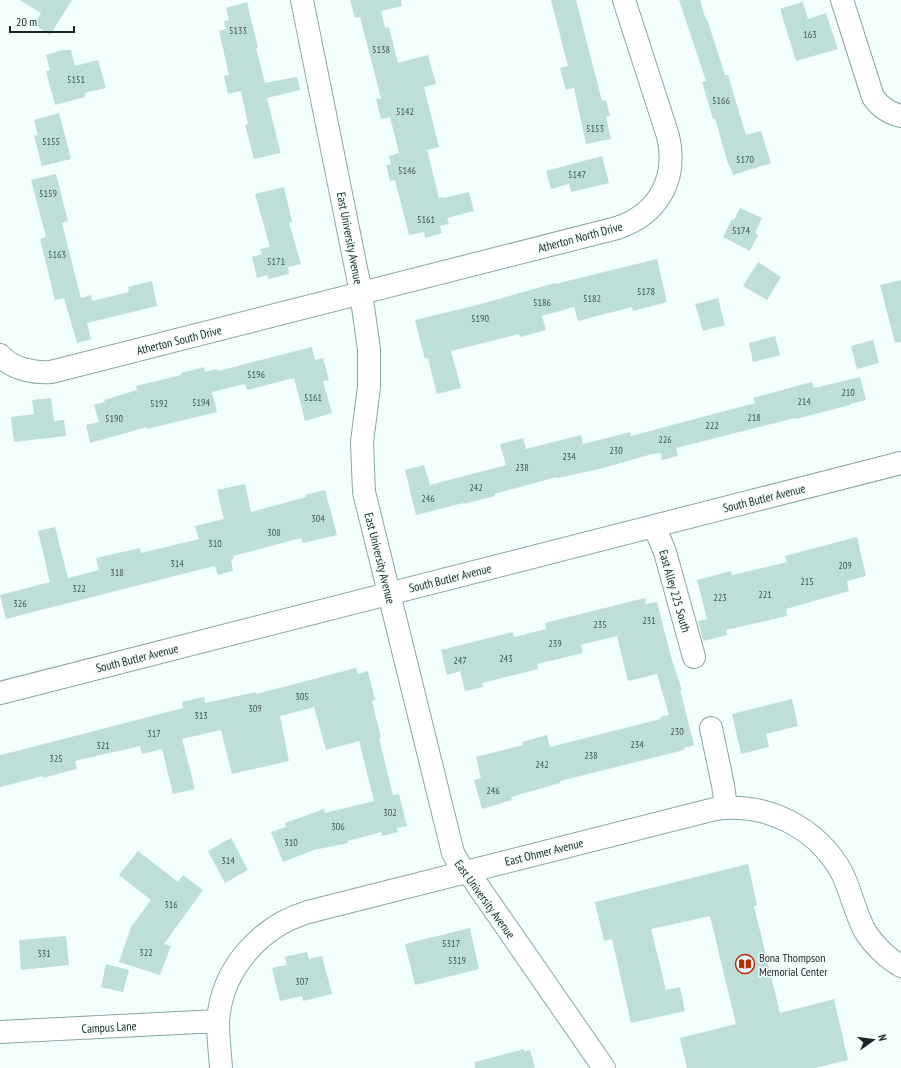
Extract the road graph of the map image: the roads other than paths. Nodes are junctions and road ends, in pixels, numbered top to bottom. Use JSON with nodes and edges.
{"nodes":[{"id":1,"x":302,"y":0,"type":"edge"},
{"id":2,"x":624,"y":0,"type":"edge"},
{"id":3,"x":842,"y":0,"type":"edge"},
{"id":4,"x":901,"y":116,"type":"edge"},
{"id":5,"x":361,"y":293,"type":"junction"},
{"id":6,"x":0,"y":355,"type":"edge"},
{"id":7,"x":901,"y":463,"type":"edge"},
{"id":8,"x":654,"y":526,"type":"junction"},
{"id":9,"x":388,"y":594,"type":"junction"},
{"id":10,"x":694,"y":657,"type":"dead end"},
{"id":11,"x":0,"y":693,"type":"edge"},
{"id":12,"x":712,"y":728,"type":"dead end"},
{"id":13,"x":726,"y":807,"type":"junction"},
{"id":14,"x":466,"y":872,"type":"junction"},
{"id":15,"x":901,"y":966,"type":"edge"},
{"id":16,"x":218,"y":1021,"type":"junction"},
{"id":17,"x":0,"y":1032,"type":"edge"},
{"id":18,"x":221,"y":1068,"type":"edge"},
{"id":19,"x":604,"y":1068,"type":"edge"}],
"edges":[{"from":1,"to":5,"type":"street","name":"East University Avenue"},
{"from":2,"to":5,"type":"street","name":"Atherton North Drive"},
{"from":3,"to":4,"type":"street"},
{"from":5,"to":6,"type":"street","name":"Atherton South Drive"},
{"from":5,"to":9,"type":"street","name":"East University Avenue"},
{"from":7,"to":8,"type":"street","name":"South Butler Avenue"},
{"from":8,"to":9,"type":"street","name":"South Butler Avenue"},
{"from":8,"to":10,"type":"street","name":"East Alley 225 South"},
{"from":9,"to":11,"type":"street","name":"South Butler Avenue"},
{"from":9,"to":14,"type":"street","name":"East University Avenue"},
{"from":12,"to":13,"type":"street"},
{"from":13,"to":14,"type":"street","name":"East Ohmer Avenue"},
{"from":13,"to":15,"type":"street","name":"East Ohmer Avenue"},
{"from":14,"to":16,"type":"street","name":"East Ohmer Avenue"},
{"from":14,"to":19,"type":"street","name":"East University Avenue"},
{"from":16,"to":17,"type":"street","name":"Campus Lane"},
{"from":16,"to":18,"type":"street","name":"East Ohmer Avenue"}]}
